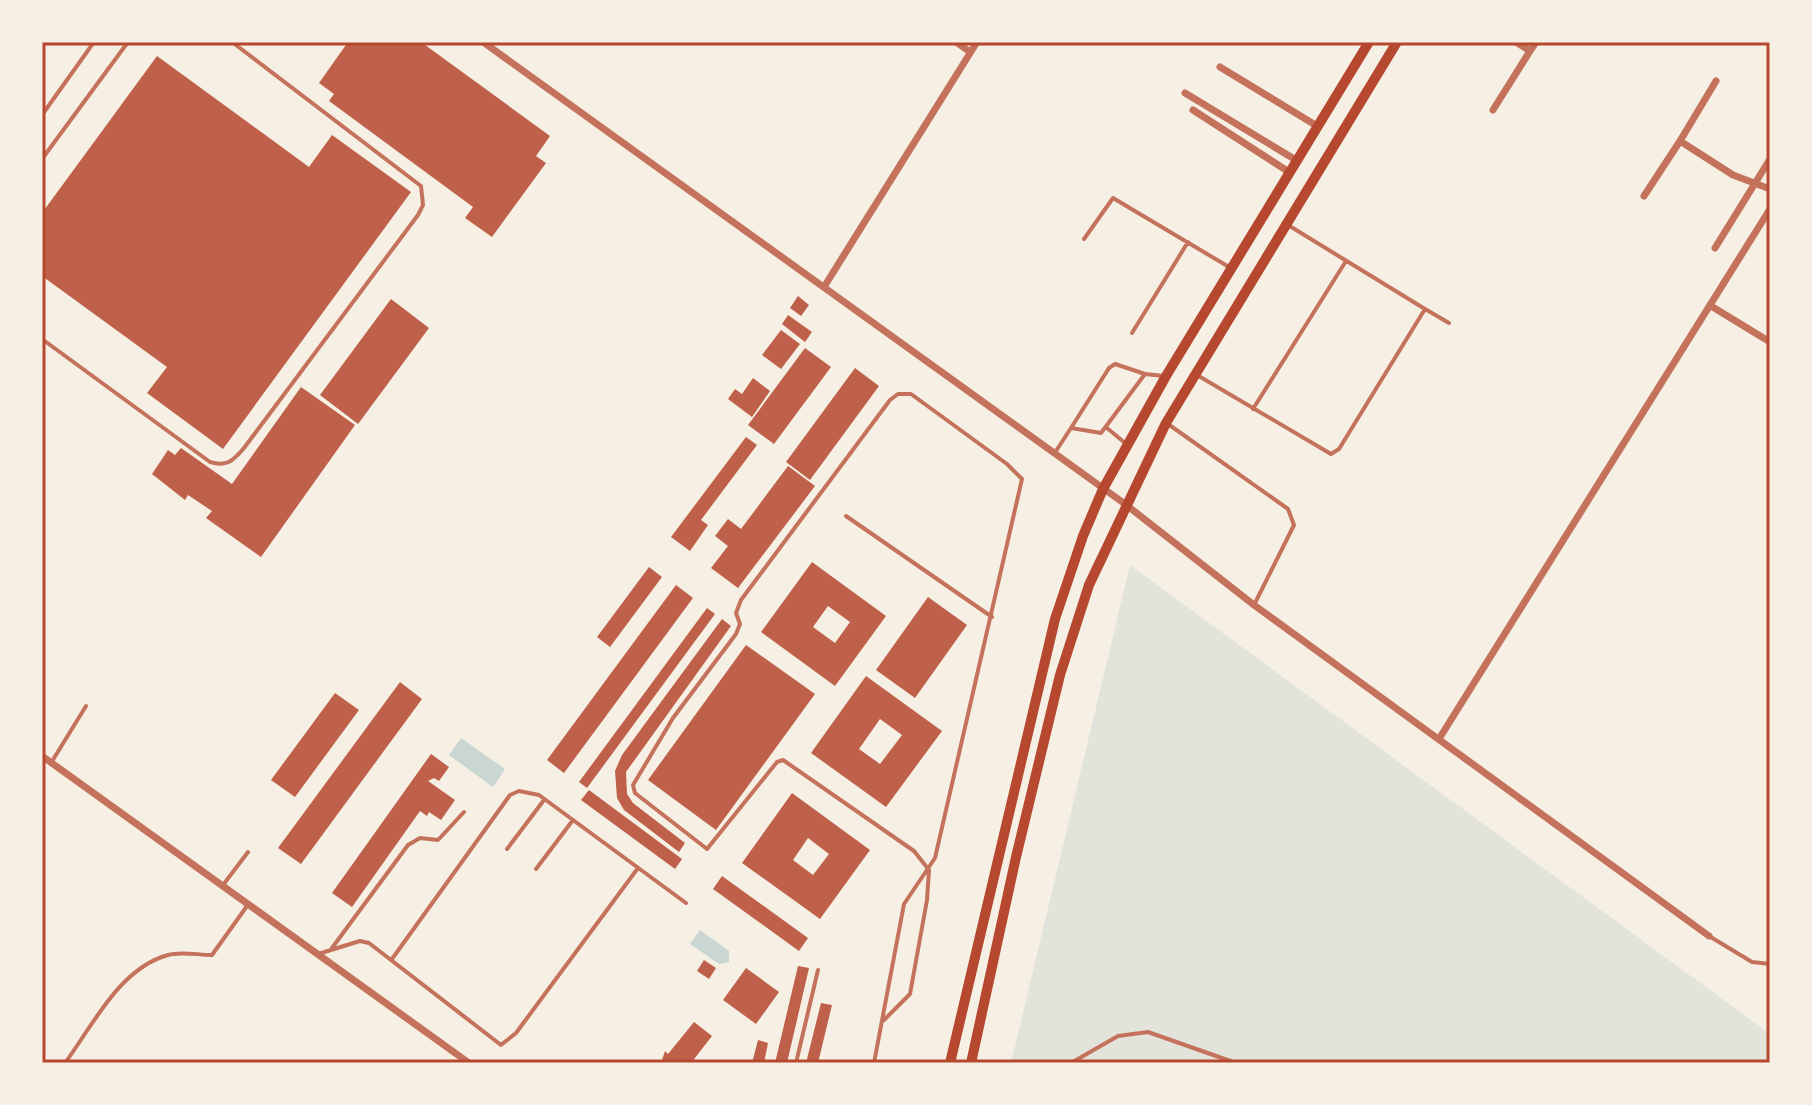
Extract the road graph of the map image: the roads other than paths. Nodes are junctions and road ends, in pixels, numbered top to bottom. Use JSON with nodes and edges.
{"nodes":[{"id":1,"x":94,"y":42,"type":"edge"},
{"id":2,"x":128,"y":42,"type":"edge"},
{"id":3,"x":232,"y":42,"type":"edge"},
{"id":4,"x":483,"y":42,"type":"edge"},
{"id":5,"x":956,"y":42,"type":"edge"},
{"id":6,"x":977,"y":42,"type":"edge"},
{"id":7,"x":1369,"y":42,"type":"edge"},
{"id":8,"x":1397,"y":42,"type":"edge"},
{"id":9,"x":1516,"y":42,"type":"edge"},
{"id":10,"x":1536,"y":42,"type":"edge"},
{"id":11,"x":1530,"y":51,"type":"junction"},
{"id":12,"x":970,"y":52,"type":"junction"},
{"id":13,"x":1220,"y":67,"type":"dead end"},
{"id":14,"x":1716,"y":81,"type":"dead end"},
{"id":15,"x":1185,"y":93,"type":"dead end"},
{"id":16,"x":1193,"y":110,"type":"dead end"},
{"id":17,"x":1493,"y":110,"type":"dead end"},
{"id":18,"x":42,"y":115,"type":"edge"},
{"id":19,"x":1317,"y":126,"type":"junction"},
{"id":20,"x":1680,"y":141,"type":"junction"},
{"id":21,"x":42,"y":159,"type":"edge"},
{"id":22,"x":1770,"y":159,"type":"edge"},
{"id":23,"x":1296,"y":160,"type":"junction"},
{"id":24,"x":1289,"y":172,"type":"junction"},
{"id":25,"x":1756,"y":182,"type":"junction"},
{"id":26,"x":1770,"y":189,"type":"edge"},
{"id":27,"x":1644,"y":196,"type":"dead end"},
{"id":28,"x":1770,"y":209,"type":"edge"},
{"id":29,"x":1286,"y":224,"type":"junction"},
{"id":30,"x":1084,"y":239,"type":"dead end"},
{"id":31,"x":1188,"y":242,"type":"junction"},
{"id":32,"x":1715,"y":248,"type":"dead end"},
{"id":33,"x":1346,"y":261,"type":"junction"},
{"id":34,"x":1230,"y":268,"type":"junction"},
{"id":35,"x":824,"y":287,"type":"junction"},
{"id":36,"x":1711,"y":306,"type":"junction"},
{"id":37,"x":1425,"y":309,"type":"junction"},
{"id":38,"x":1449,"y":323,"type":"dead end"},
{"id":39,"x":1132,"y":333,"type":"dead end"},
{"id":40,"x":42,"y":339,"type":"edge"},
{"id":41,"x":1770,"y":342,"type":"edge"},
{"id":42,"x":1145,"y":374,"type":"junction"},
{"id":43,"x":1195,"y":374,"type":"junction"},
{"id":44,"x":1166,"y":376,"type":"junction"},
{"id":45,"x":1253,"y":409,"type":"junction"},
{"id":46,"x":1166,"y":423,"type":"junction"},
{"id":47,"x":1106,"y":427,"type":"junction"},
{"id":48,"x":1071,"y":428,"type":"junction"},
{"id":49,"x":1126,"y":445,"type":"junction"},
{"id":50,"x":1054,"y":454,"type":"junction"},
{"id":51,"x":1103,"y":489,"type":"junction"},
{"id":52,"x":1125,"y":504,"type":"junction"},
{"id":53,"x":846,"y":516,"type":"dead end"},
{"id":54,"x":1254,"y":605,"type":"junction"},
{"id":55,"x":992,"y":617,"type":"junction"},
{"id":56,"x":86,"y":706,"type":"dead end"},
{"id":57,"x":1439,"y":739,"type":"junction"},
{"id":58,"x":42,"y":756,"type":"edge"},
{"id":59,"x":51,"y":763,"type":"junction"},
{"id":60,"x":545,"y":800,"type":"junction"},
{"id":61,"x":464,"y":812,"type":"dead end"},
{"id":62,"x":573,"y":820,"type":"junction"},
{"id":63,"x":507,"y":849,"type":"dead end"},
{"id":64,"x":248,"y":852,"type":"dead end"},
{"id":65,"x":638,"y":868,"type":"junction"},
{"id":66,"x":536,"y":869,"type":"dead end"},
{"id":67,"x":929,"y":870,"type":"junction"},
{"id":68,"x":221,"y":887,"type":"junction"},
{"id":69,"x":686,"y":903,"type":"dead end"},
{"id":70,"x":247,"y":906,"type":"junction"},
{"id":71,"x":1709,"y":936,"type":"joint"},
{"id":72,"x":330,"y":950,"type":"junction"},
{"id":73,"x":316,"y":955,"type":"junction"},
{"id":74,"x":392,"y":959,"type":"junction"},
{"id":75,"x":1770,"y":964,"type":"edge"},
{"id":76,"x":818,"y":970,"type":"dead end"},
{"id":77,"x":884,"y":1020,"type":"junction"},
{"id":78,"x":65,"y":1063,"type":"edge"},
{"id":79,"x":469,"y":1063,"type":"edge"},
{"id":80,"x":796,"y":1063,"type":"edge"},
{"id":81,"x":874,"y":1063,"type":"edge"},
{"id":82,"x":950,"y":1063,"type":"edge"},
{"id":83,"x":971,"y":1063,"type":"edge"},
{"id":84,"x":1071,"y":1063,"type":"edge"},
{"id":85,"x":1236,"y":1063,"type":"edge"}],
"edges":[{"from":1,"to":18,"type":"lane"},
{"from":2,"to":21,"type":"lane"},
{"from":3,"to":40,"type":"lane"},
{"from":4,"to":35,"type":"street"},
{"from":5,"to":12,"type":"street"},
{"from":6,"to":12,"type":"street"},
{"from":7,"to":19,"type":"main road"},
{"from":8,"to":29,"type":"main road"},
{"from":9,"to":11,"type":"street"},
{"from":10,"to":11,"type":"street"},
{"from":11,"to":17,"type":"street"},
{"from":12,"to":35,"type":"street"},
{"from":13,"to":19,"type":"street"},
{"from":14,"to":20,"type":"street"},
{"from":15,"to":23,"type":"street"},
{"from":16,"to":24,"type":"street"},
{"from":19,"to":23,"type":"main road"},
{"from":20,"to":25,"type":"street"},
{"from":20,"to":27,"type":"street"},
{"from":22,"to":25,"type":"street"},
{"from":23,"to":24,"type":"main road"},
{"from":24,"to":34,"type":"main road"},
{"from":25,"to":26,"type":"street"},
{"from":25,"to":32,"type":"street"},
{"from":28,"to":36,"type":"street"},
{"from":29,"to":33,"type":"lane"},
{"from":29,"to":43,"type":"main road"},
{"from":30,"to":31,"type":"lane"},
{"from":31,"to":34,"type":"lane"},
{"from":31,"to":39,"type":"lane"},
{"from":33,"to":37,"type":"lane"},
{"from":33,"to":45,"type":"lane"},
{"from":34,"to":44,"type":"main road"},
{"from":35,"to":50,"type":"street"},
{"from":36,"to":41,"type":"street"},
{"from":36,"to":57,"type":"street"},
{"from":37,"to":38,"type":"lane"},
{"from":37,"to":45,"type":"lane"},
{"from":42,"to":44,"type":"lane"},
{"from":42,"to":47,"type":"lane"},
{"from":42,"to":48,"type":"lane"},
{"from":43,"to":45,"type":"lane"},
{"from":43,"to":46,"type":"main road"},
{"from":44,"to":49,"type":"main road"},
{"from":46,"to":52,"type":"main road"},
{"from":46,"to":54,"type":"lane"},
{"from":47,"to":48,"type":"lane"},
{"from":47,"to":49,"type":"lane"},
{"from":48,"to":50,"type":"lane"},
{"from":49,"to":51,"type":"main road"},
{"from":50,"to":51,"type":"street"},
{"from":51,"to":52,"type":"street"},
{"from":51,"to":82,"type":"main road"},
{"from":52,"to":54,"type":"street"},
{"from":52,"to":83,"type":"main road"},
{"from":53,"to":55,"type":"lane"},
{"from":54,"to":57,"type":"street"},
{"from":55,"to":67,"type":"lane"},
{"from":55,"to":67,"type":"lane"},
{"from":56,"to":59,"type":"lane"},
{"from":57,"to":71,"type":"street"},
{"from":58,"to":59,"type":"street"},
{"from":59,"to":68,"type":"street"},
{"from":60,"to":62,"type":"lane"},
{"from":60,"to":63,"type":"lane"},
{"from":60,"to":74,"type":"lane"},
{"from":61,"to":72,"type":"lane"},
{"from":62,"to":65,"type":"lane"},
{"from":62,"to":66,"type":"lane"},
{"from":64,"to":68,"type":"lane"},
{"from":65,"to":69,"type":"lane"},
{"from":65,"to":74,"type":"lane"},
{"from":67,"to":77,"type":"lane"},
{"from":67,"to":77,"type":"lane"},
{"from":68,"to":70,"type":"street"},
{"from":70,"to":73,"type":"street"},
{"from":70,"to":78,"type":"lane"},
{"from":71,"to":75,"type":"lane"},
{"from":72,"to":73,"type":"lane"},
{"from":72,"to":74,"type":"lane"},
{"from":73,"to":79,"type":"street"},
{"from":76,"to":80,"type":"lane"},
{"from":77,"to":81,"type":"lane"},
{"from":84,"to":85,"type":"lane"}]}
